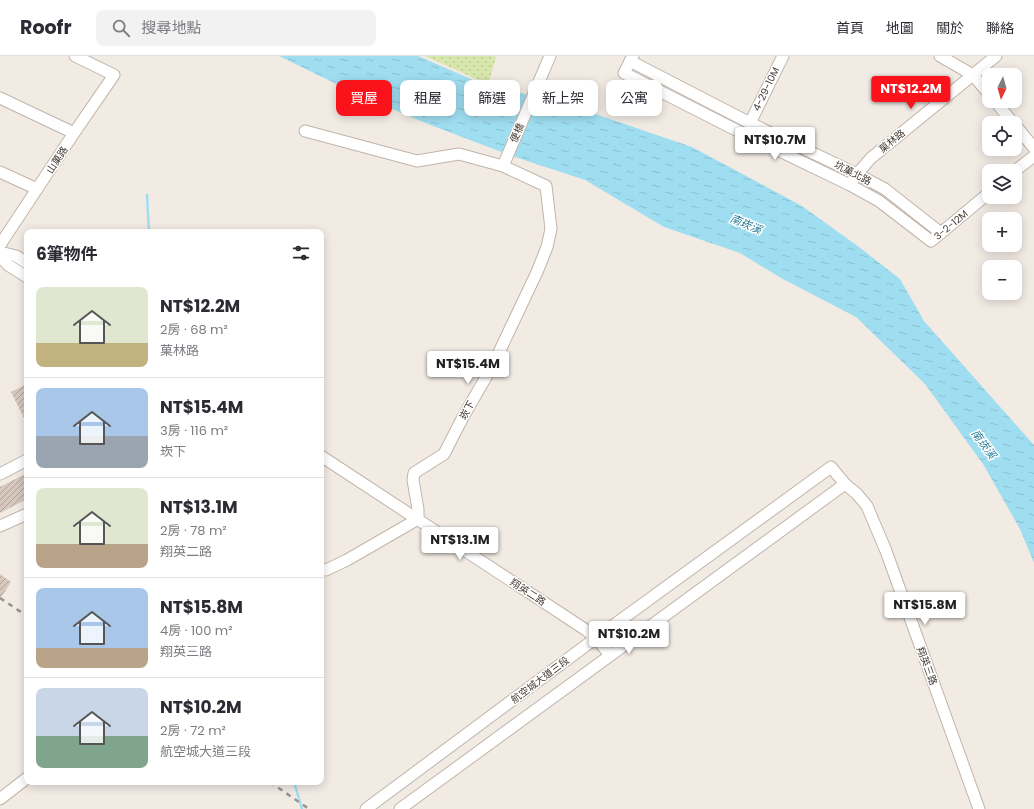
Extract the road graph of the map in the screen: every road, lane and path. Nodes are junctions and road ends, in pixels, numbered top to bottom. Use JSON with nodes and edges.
{"nodes":[{"id":1,"x":75,"y":56,"type":"edge"},
{"id":2,"x":783,"y":56,"type":"edge"},
{"id":3,"x":940,"y":56,"type":"edge"},
{"id":4,"x":996,"y":56,"type":"edge"},
{"id":5,"x":631,"y":59,"type":"edge"},
{"id":6,"x":548,"y":60,"type":"edge"},
{"id":7,"x":973,"y":75,"type":"junction"},
{"id":8,"x":982,"y":86,"type":"edge"},
{"id":9,"x":0,"y":98,"type":"edge"},
{"id":10,"x":1000,"y":108,"type":"edge"},
{"id":11,"x":1007,"y":116,"type":"edge"},
{"id":12,"x":750,"y":123,"type":"junction"},
{"id":13,"x":305,"y":131,"type":"dead end"},
{"id":14,"x":74,"y":133,"type":"junction"},
{"id":15,"x":1022,"y":133,"type":"edge"},
{"id":16,"x":1034,"y":148,"type":"edge"},
{"id":17,"x":1034,"y":156,"type":"edge"},
{"id":18,"x":505,"y":162,"type":"junction"},
{"id":19,"x":1022,"y":165,"type":"edge"},
{"id":20,"x":0,"y":172,"type":"edge"},
{"id":21,"x":857,"y":174,"type":"junction"},
{"id":22,"x":850,"y":186,"type":"junction"},
{"id":23,"x":38,"y":190,"type":"junction"},
{"id":24,"x":982,"y":199,"type":"edge"},
{"id":25,"x":941,"y":232,"type":"junction"},
{"id":26,"x":931,"y":241,"type":"joint"},
{"id":27,"x":0,"y":245,"type":"edge"},
{"id":28,"x":0,"y":252,"type":"edge"},
{"id":29,"x":0,"y":256,"type":"edge"},
{"id":30,"x":24,"y":261,"type":"edge"},
{"id":31,"x":24,"y":275,"type":"edge"},
{"id":32,"x":324,"y":458,"type":"edge"},
{"id":33,"x":24,"y":462,"type":"edge"},
{"id":34,"x":831,"y":467,"type":"joint"},
{"id":35,"x":0,"y":474,"type":"edge"},
{"id":36,"x":845,"y":484,"type":"junction"},
{"id":37,"x":24,"y":515,"type":"edge"},
{"id":38,"x":418,"y":519,"type":"junction"},
{"id":39,"x":0,"y":526,"type":"edge"},
{"id":40,"x":324,"y":570,"type":"edge"},
{"id":41,"x":596,"y":638,"type":"junction"},
{"id":42,"x":610,"y":655,"type":"junction"},
{"id":43,"x":24,"y":780,"type":"edge"},
{"id":44,"x":0,"y":799,"type":"edge"},
{"id":45,"x":366,"y":809,"type":"edge"},
{"id":46,"x":400,"y":809,"type":"edge"},
{"id":47,"x":978,"y":809,"type":"edge"}],
"edges":[{"from":1,"to":14,"type":"street","name":"山菓路"},
{"from":2,"to":12,"type":"street","name":"4-29-10M"},
{"from":3,"to":7,"type":"street"},
{"from":4,"to":7,"type":"street","name":"菓林路"},
{"from":5,"to":12,"type":"street","name":"坑菓北路"},
{"from":5,"to":22,"type":"street","name":"坑菓北路"},
{"from":6,"to":18,"type":"street","name":"便橋"},
{"from":7,"to":8,"type":"street"},
{"from":7,"to":21,"type":"street","name":"菓林路"},
{"from":9,"to":14,"type":"street"},
{"from":10,"to":11,"type":"street"},
{"from":12,"to":21,"type":"street","name":"坑菓北路"},
{"from":13,"to":18,"type":"street"},
{"from":14,"to":23,"type":"street","name":"山菓路"},
{"from":15,"to":16,"type":"street"},
{"from":17,"to":19,"type":"street"},
{"from":18,"to":38,"type":"street","name":"崁下"},
{"from":20,"to":23,"type":"street"},
{"from":21,"to":22,"type":"street","name":"菓林路"},
{"from":21,"to":25,"type":"street","name":"坑菓北路"},
{"from":22,"to":26,"type":"street","name":"坑菓北路"},
{"from":23,"to":27,"type":"street","name":"山菓路"},
{"from":24,"to":25,"type":"street","name":"3-2-12M"},
{"from":25,"to":26,"type":"street","name":"3-2-12M"},
{"from":28,"to":30,"type":"street"},
{"from":29,"to":31,"type":"street"},
{"from":32,"to":38,"type":"street","name":"翔英二路"},
{"from":33,"to":35,"type":"street"},
{"from":34,"to":36,"type":"street","name":"翔英三路"},
{"from":34,"to":41,"type":"street","name":"航空城大道三段"},
{"from":36,"to":42,"type":"street","name":"航空城大道三段"},
{"from":36,"to":47,"type":"street","name":"翔英三路"},
{"from":37,"to":39,"type":"street"},
{"from":38,"to":40,"type":"street"},
{"from":38,"to":41,"type":"street","name":"翔英二路"},
{"from":41,"to":42,"type":"street","name":"翔英二路"},
{"from":41,"to":45,"type":"street","name":"航空城大道三段"},
{"from":42,"to":46,"type":"street","name":"航空城大道三段"},
{"from":43,"to":44,"type":"street"}]}
